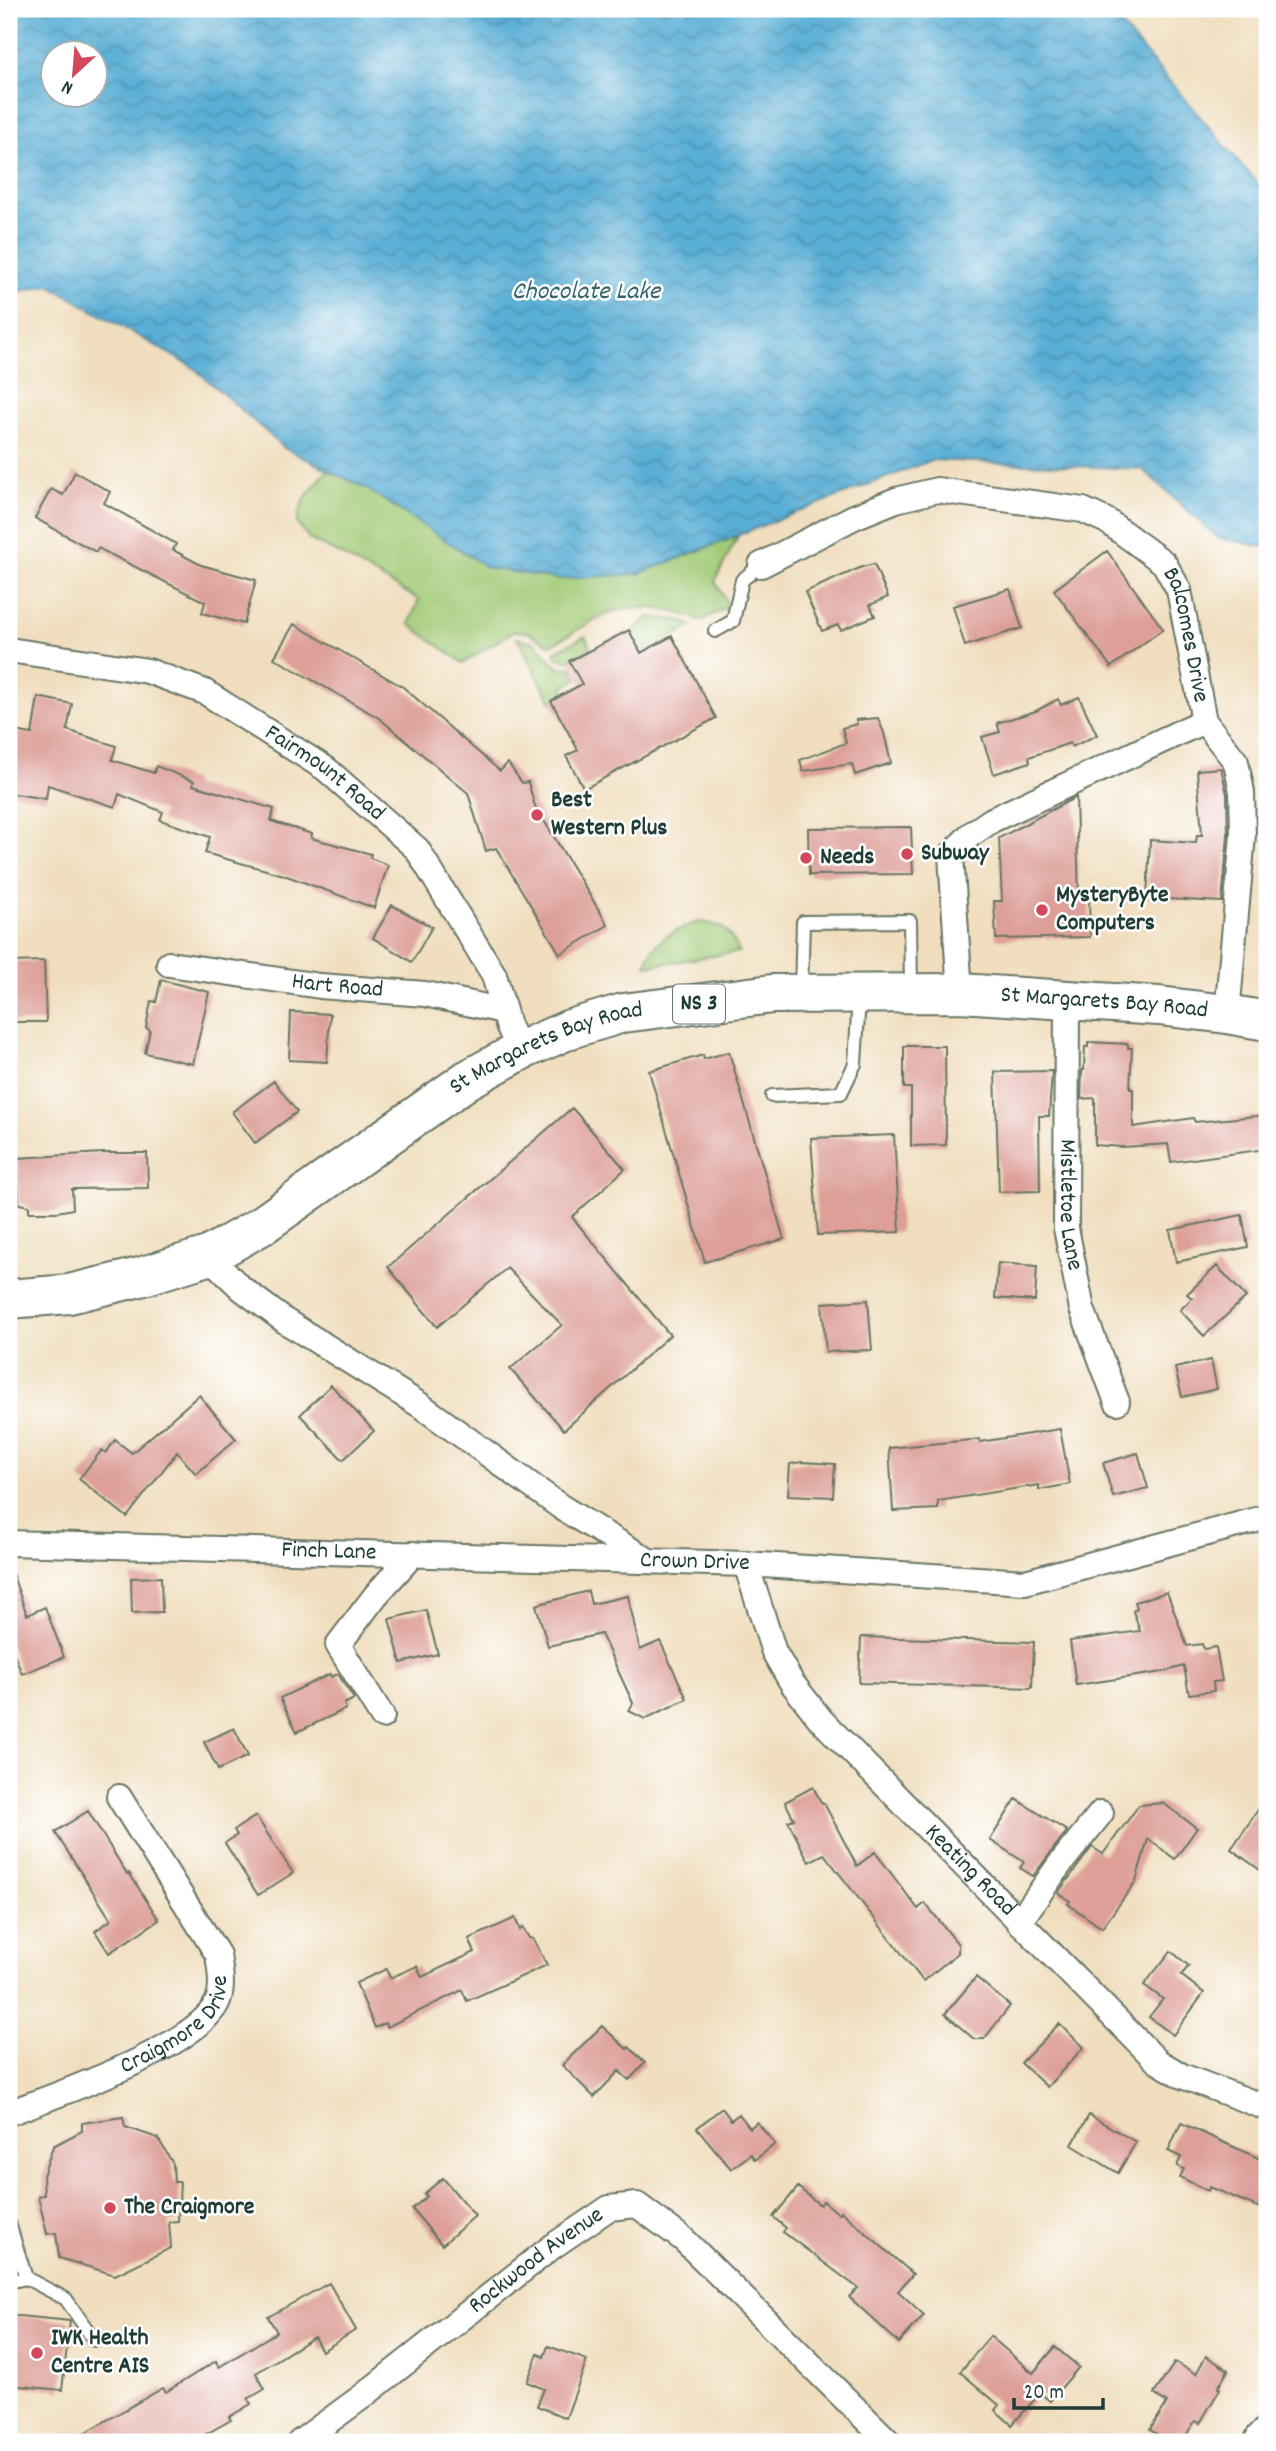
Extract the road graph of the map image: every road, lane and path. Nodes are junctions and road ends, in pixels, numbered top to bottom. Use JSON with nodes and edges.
{"nodes":[{"id":1,"x":761,"y":565,"type":"joint"},
{"id":2,"x":715,"y":631,"type":"dead end"},
{"id":3,"x":9,"y":650,"type":"edge"},
{"id":4,"x":1204,"y":721,"type":"junction"},
{"id":5,"x":169,"y":964,"type":"dead end"},
{"id":6,"x":801,"y":993,"type":"junction"},
{"id":7,"x":859,"y":993,"type":"junction"},
{"id":8,"x":911,"y":993,"type":"junction"},
{"id":9,"x":960,"y":993,"type":"junction"},
{"id":10,"x":1066,"y":1000,"type":"junction"},
{"id":11,"x":504,"y":1011,"type":"junction"},
{"id":12,"x":1227,"y":1014,"type":"junction"},
{"id":13,"x":1267,"y":1021,"type":"edge"},
{"id":14,"x":520,"y":1051,"type":"junction"},
{"id":15,"x":772,"y":1096,"type":"dead end"},
{"id":16,"x":208,"y":1256,"type":"junction"},
{"id":17,"x":9,"y":1299,"type":"edge"},
{"id":18,"x":1117,"y":1402,"type":"dead end"},
{"id":19,"x":1267,"y":1517,"type":"edge"},
{"id":20,"x":9,"y":1543,"type":"edge"},
{"id":21,"x":413,"y":1554,"type":"junction"},
{"id":22,"x":648,"y":1560,"type":"junction"},
{"id":23,"x":746,"y":1564,"type":"junction"},
{"id":24,"x":382,"y":1716,"type":"dead end"},
{"id":25,"x":118,"y":1797,"type":"dead end"},
{"id":26,"x":1101,"y":1813,"type":"dead end"},
{"id":27,"x":1019,"y":1922,"type":"junction"},
{"id":28,"x":1267,"y":2108,"type":"edge"},
{"id":29,"x":9,"y":2113,"type":"edge"},
{"id":30,"x":9,"y":2223,"type":"edge"},
{"id":31,"x":26,"y":2278,"type":"junction"},
{"id":32,"x":9,"y":2282,"type":"edge"},
{"id":33,"x":94,"y":2340,"type":"dead end"},
{"id":34,"x":1267,"y":2428,"type":"edge"},
{"id":35,"x":300,"y":2442,"type":"edge"},
{"id":36,"x":889,"y":2442,"type":"edge"},
{"id":37,"x":1256,"y":2442,"type":"edge"}],
"edges":[{"from":1,"to":2,"type":"lane"},
{"from":1,"to":4,"type":"street","name":"Balcomes Drive"},
{"from":3,"to":11,"type":"street","name":"Fairmount Road"},
{"from":4,"to":9,"type":"street","name":"Balcomes Drive"},
{"from":4,"to":12,"type":"street"},
{"from":5,"to":11,"type":"street","name":"Hart Road"},
{"from":6,"to":7,"type":"main road","name":"St Margarets Bay Road","number":"NS 3"},
{"from":6,"to":8,"type":"lane"},
{"from":6,"to":14,"type":"main road","name":"St Margarets Bay Road","number":"NS 3"},
{"from":7,"to":8,"type":"main road","name":"St Margarets Bay Road","number":"NS 3"},
{"from":7,"to":15,"type":"lane"},
{"from":8,"to":9,"type":"main road","name":"St Margarets Bay Road","number":"NS 3"},
{"from":9,"to":10,"type":"main road","name":"St Margarets Bay Road","number":"NS 3"},
{"from":10,"to":12,"type":"main road","name":"St Margarets Bay Road","number":"NS 3"},
{"from":10,"to":18,"type":"street","name":"Mistletoe Lane"},
{"from":11,"to":14,"type":"street","name":"Fairmount Road"},
{"from":12,"to":13,"type":"main road","name":"St Margarets Bay Road","number":"NS 3"},
{"from":14,"to":16,"type":"main road","name":"St Margarets Bay Road","number":"NS 3"},
{"from":16,"to":17,"type":"main road","name":"St Margarets Bay Road","number":"NS 3"},
{"from":16,"to":22,"type":"street","name":"Crown Drive"},
{"from":19,"to":23,"type":"street","name":"Crown Drive"},
{"from":20,"to":21,"type":"street","name":"Finch Lane"},
{"from":21,"to":22,"type":"street","name":"Finch Lane"},
{"from":21,"to":24,"type":"street"},
{"from":22,"to":23,"type":"street","name":"Crown Drive"},
{"from":23,"to":27,"type":"street","name":"Keating Road"},
{"from":25,"to":29,"type":"street","name":"Craigmore Drive"},
{"from":26,"to":27,"type":"street"},
{"from":27,"to":28,"type":"street","name":"Keating Road"},
{"from":30,"to":31,"type":"lane"},
{"from":31,"to":32,"type":"lane"},
{"from":31,"to":33,"type":"lane"},
{"from":34,"to":37,"type":"street"},
{"from":35,"to":36,"type":"street","name":"Rockwood Avenue"}]}
